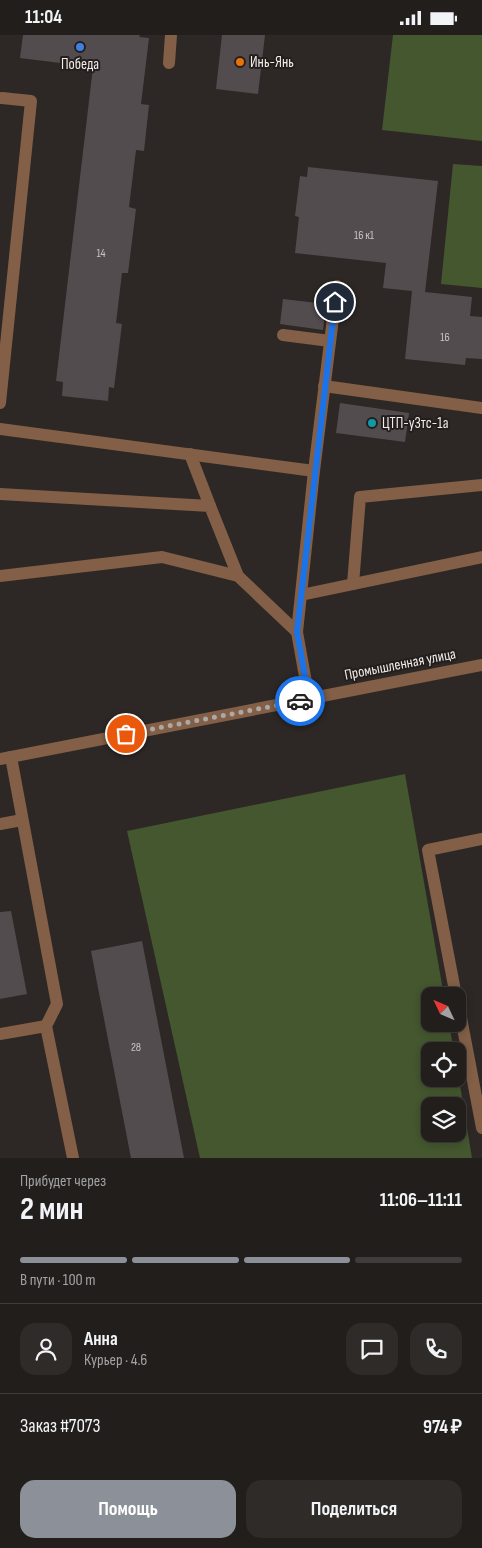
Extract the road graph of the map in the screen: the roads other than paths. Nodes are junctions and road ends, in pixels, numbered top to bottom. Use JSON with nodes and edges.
{"nodes":[{"id":1,"x":171,"y":35,"type":"edge"},
{"id":2,"x":169,"y":63,"type":"dead end"},
{"id":3,"x":2,"y":97,"type":"dead end"},
{"id":4,"x":337,"y":286,"type":"dead end"},
{"id":5,"x":283,"y":335,"type":"dead end"},
{"id":6,"x":330,"y":341,"type":"junction"},
{"id":7,"x":324,"y":386,"type":"junction"},
{"id":8,"x":0,"y":403,"type":"edge"},
{"id":9,"x":482,"y":408,"type":"edge"},
{"id":10,"x":0,"y":429,"type":"edge"},
{"id":11,"x":190,"y":454,"type":"junction"},
{"id":12,"x":314,"y":471,"type":"junction"},
{"id":13,"x":482,"y":485,"type":"edge"},
{"id":14,"x":0,"y":494,"type":"edge"},
{"id":15,"x":210,"y":507,"type":"junction"},
{"id":16,"x":482,"y":557,"type":"edge"},
{"id":17,"x":238,"y":576,"type":"junction"},
{"id":18,"x":0,"y":577,"type":"edge"},
{"id":19,"x":352,"y":584,"type":"junction"},
{"id":20,"x":301,"y":595,"type":"junction"},
{"id":21,"x":297,"y":632,"type":"junction"},
{"id":22,"x":482,"y":665,"type":"edge"},
{"id":23,"x":309,"y":699,"type":"junction"},
{"id":24,"x":6,"y":758,"type":"edge"},
{"id":25,"x":22,"y":820,"type":"junction"},
{"id":26,"x":0,"y":824,"type":"edge"},
{"id":27,"x":481,"y":842,"type":"edge"},
{"id":28,"x":454,"y":987,"type":"edge"},
{"id":29,"x":46,"y":1026,"type":"junction"},
{"id":30,"x":465,"y":1033,"type":"edge"},
{"id":31,"x":0,"y":1034,"type":"edge"},
{"id":32,"x":478,"y":1087,"type":"edge"},
{"id":33,"x":482,"y":1128,"type":"edge"},
{"id":34,"x":73,"y":1158,"type":"edge"}],
"edges":[{"from":1,"to":2,"type":"street"},
{"from":3,"to":8,"type":"street"},
{"from":4,"to":6,"type":"street"},
{"from":5,"to":6,"type":"street"},
{"from":6,"to":7,"type":"street"},
{"from":7,"to":9,"type":"street"},
{"from":7,"to":12,"type":"street"},
{"from":10,"to":11,"type":"street"},
{"from":11,"to":12,"type":"street"},
{"from":11,"to":15,"type":"street"},
{"from":12,"to":20,"type":"street"},
{"from":13,"to":19,"type":"street"},
{"from":14,"to":15,"type":"street"},
{"from":15,"to":17,"type":"street"},
{"from":16,"to":19,"type":"street"},
{"from":17,"to":18,"type":"street"},
{"from":17,"to":21,"type":"street"},
{"from":19,"to":20,"type":"street"},
{"from":20,"to":21,"type":"street"},
{"from":21,"to":23,"type":"street"},
{"from":22,"to":23,"type":"street","name":"Промышленная улица"},
{"from":23,"to":24,"type":"street","name":"Промышленная улица"},
{"from":24,"to":25,"type":"street"},
{"from":25,"to":26,"type":"street"},
{"from":25,"to":29,"type":"street"},
{"from":27,"to":28,"type":"street"},
{"from":29,"to":31,"type":"street"},
{"from":29,"to":34,"type":"street"},
{"from":30,"to":32,"type":"street"},
{"from":32,"to":33,"type":"street"}]}
